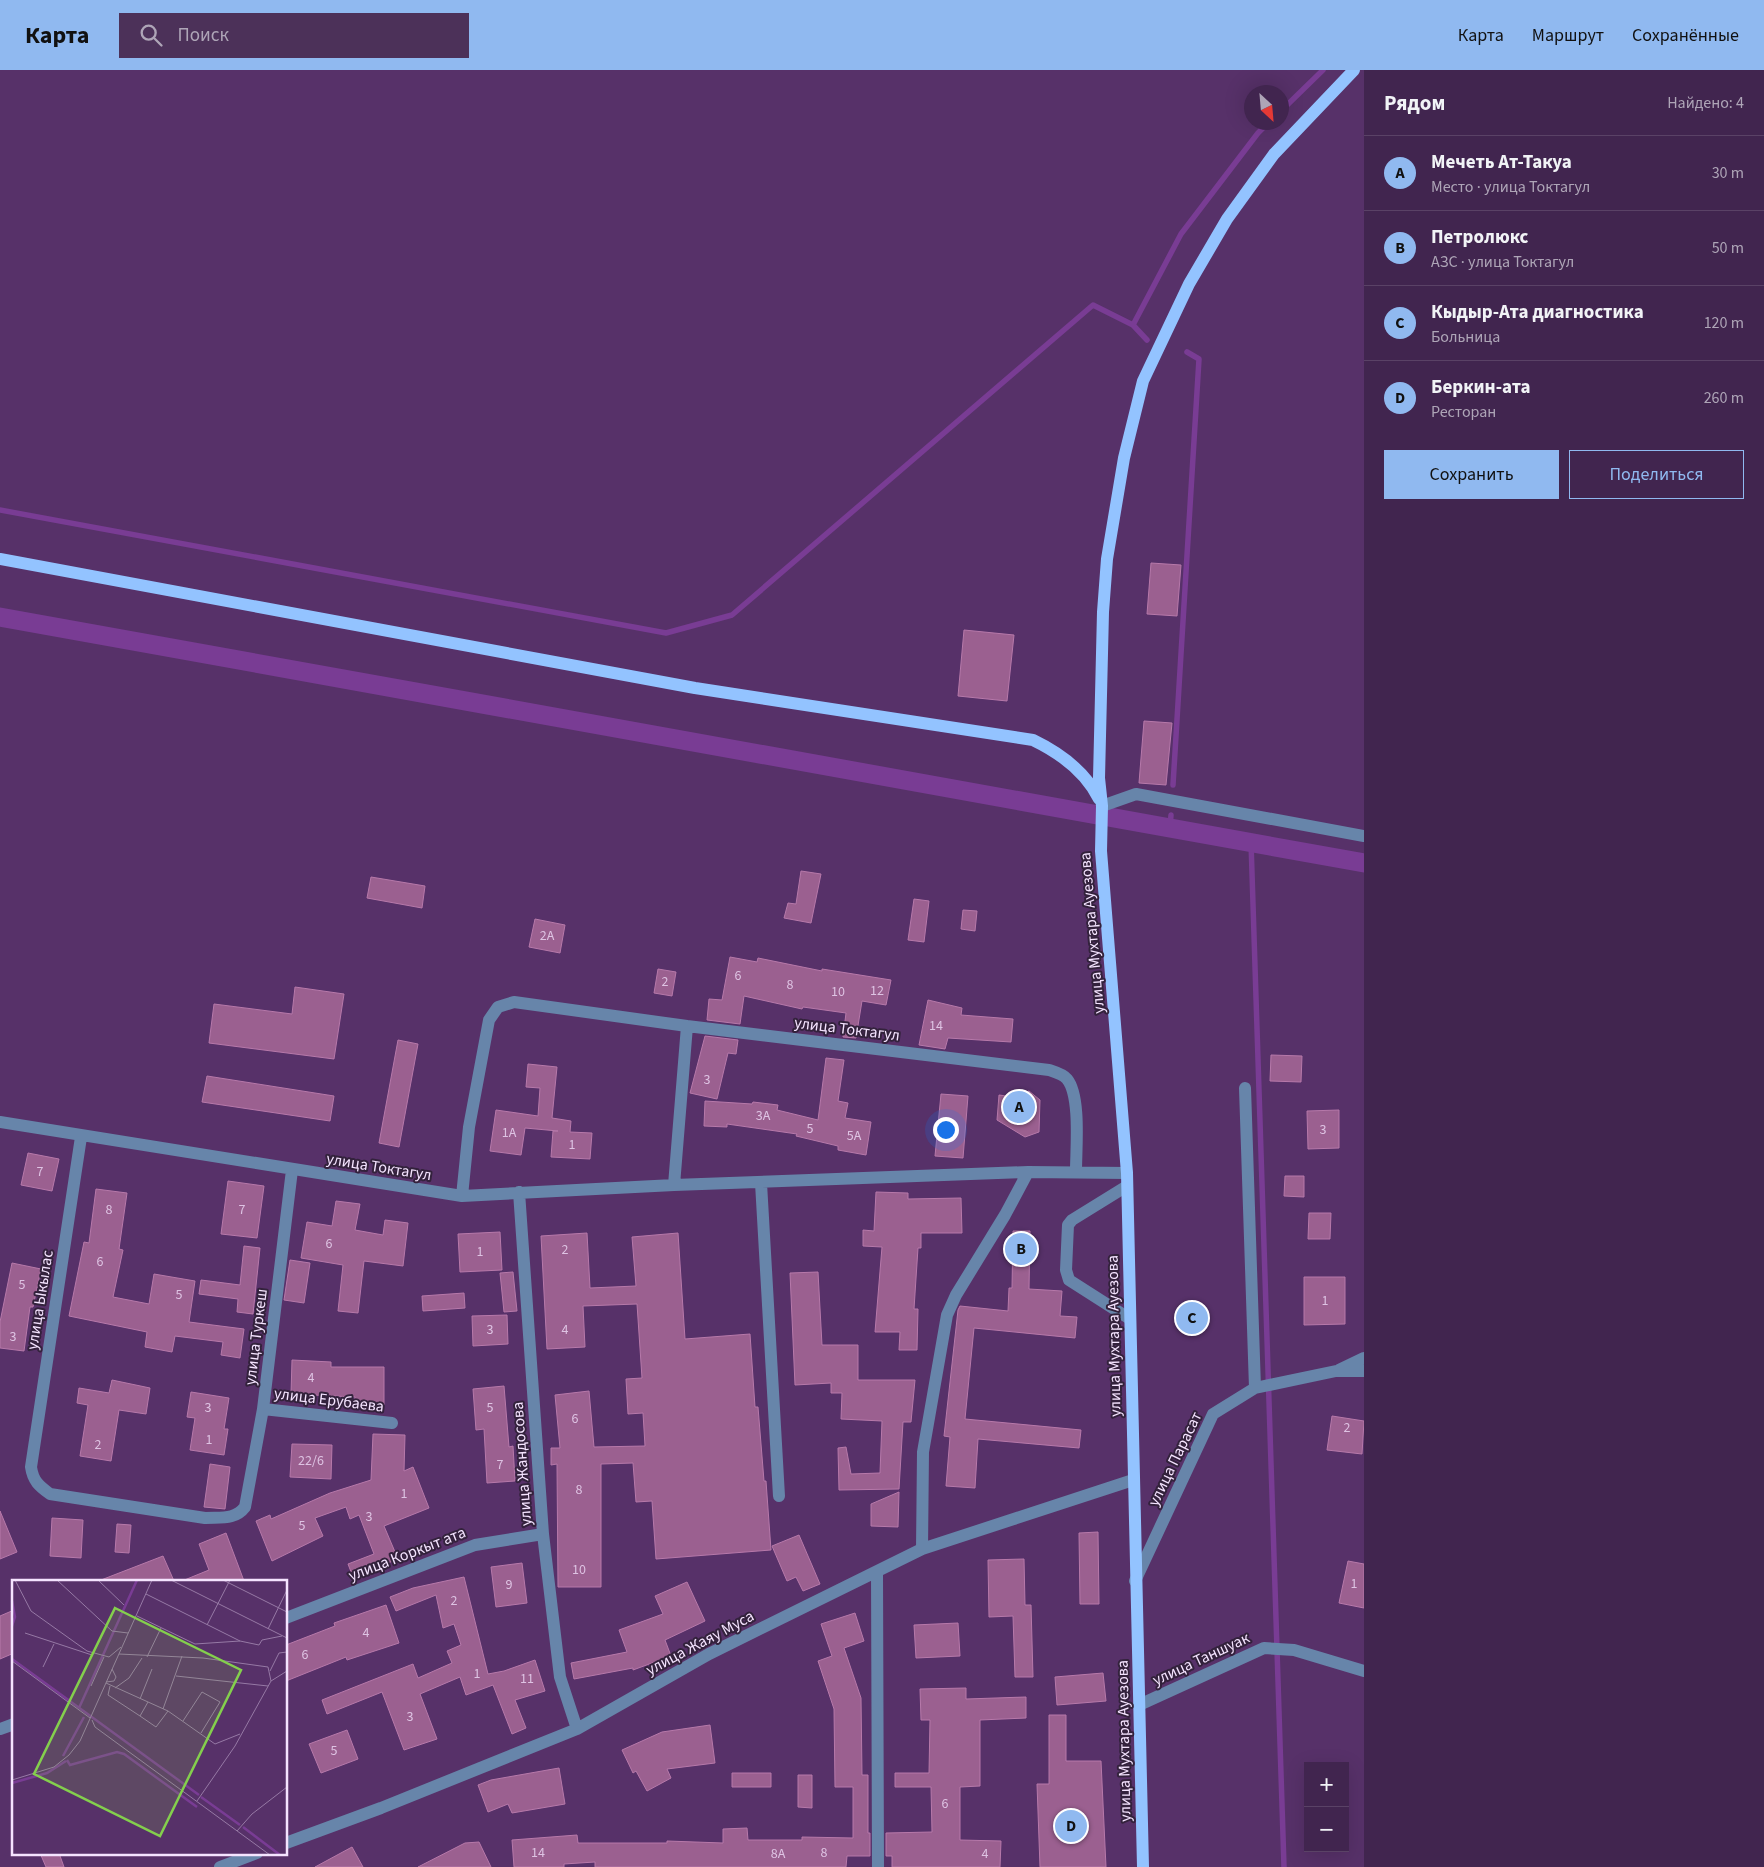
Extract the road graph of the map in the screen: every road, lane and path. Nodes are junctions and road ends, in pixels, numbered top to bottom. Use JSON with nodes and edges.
{"nodes":[{"id":1,"x":1354,"y":70,"type":"edge"},
{"id":2,"x":0,"y":559,"type":"edge"},
{"id":3,"x":1102,"y":806,"type":"junction"},
{"id":4,"x":1364,"y":836,"type":"edge"},
{"id":5,"x":687,"y":1026,"type":"junction"},
{"id":6,"x":1245,"y":1088,"type":"dead end"},
{"id":7,"x":0,"y":1122,"type":"edge"},
{"id":8,"x":81,"y":1137,"type":"junction"},
{"id":9,"x":292,"y":1170,"type":"junction"},
{"id":10,"x":1076,"y":1170,"type":"junction"},
{"id":11,"x":1028,"y":1172,"type":"junction"},
{"id":12,"x":1127,"y":1173,"type":"junction"},
{"id":13,"x":762,"y":1183,"type":"junction"},
{"id":14,"x":674,"y":1185,"type":"junction"},
{"id":15,"x":1127,"y":1186,"type":"junction"},
{"id":16,"x":519,"y":1192,"type":"junction"},
{"id":17,"x":462,"y":1196,"type":"junction"},
{"id":18,"x":1130,"y":1319,"type":"junction"},
{"id":19,"x":1364,"y":1358,"type":"edge"},
{"id":20,"x":1336,"y":1371,"type":"junction"},
{"id":21,"x":1364,"y":1371,"type":"edge"},
{"id":22,"x":1257,"y":1388,"type":"junction"},
{"id":23,"x":263,"y":1409,"type":"junction"},
{"id":24,"x":392,"y":1423,"type":"dead end"},
{"id":25,"x":1133,"y":1480,"type":"junction"},
{"id":26,"x":779,"y":1496,"type":"dead end"},
{"id":27,"x":245,"y":1507,"type":"joint"},
{"id":28,"x":543,"y":1534,"type":"junction"},
{"id":29,"x":922,"y":1549,"type":"junction"},
{"id":30,"x":877,"y":1573,"type":"junction"},
{"id":31,"x":1135,"y":1581,"type":"junction"},
{"id":32,"x":288,"y":1617,"type":"edge"},
{"id":33,"x":1364,"y":1671,"type":"edge"},
{"id":34,"x":1139,"y":1705,"type":"junction"},
{"id":35,"x":12,"y":1725,"type":"edge"},
{"id":36,"x":0,"y":1729,"type":"edge"},
{"id":37,"x":577,"y":1729,"type":"junction"},
{"id":38,"x":288,"y":1842,"type":"edge"},
{"id":39,"x":255,"y":1854,"type":"edge"},
{"id":40,"x":220,"y":1867,"type":"edge"},
{"id":41,"x":878,"y":1867,"type":"edge"},
{"id":42,"x":1143,"y":1867,"type":"edge"}],
"edges":[{"from":1,"to":3,"type":"main road","name":"улица Мухтара Ауезова"},
{"from":2,"to":3,"type":"main road"},
{"from":3,"to":4,"type":"street"},
{"from":3,"to":12,"type":"main road","name":"улица Мухтара Ауезова"},
{"from":5,"to":10,"type":"street","name":"улица Токтагул"},
{"from":5,"to":14,"type":"street"},
{"from":5,"to":17,"type":"street","name":"улица Токтагул"},
{"from":6,"to":22,"type":"street"},
{"from":7,"to":8,"type":"street","name":"улица Токтагул"},
{"from":8,"to":9,"type":"street","name":"улица Токтагул"},
{"from":8,"to":27,"type":"street","name":"улица Ыкылас"},
{"from":9,"to":17,"type":"street","name":"улица Токтагул"},
{"from":9,"to":23,"type":"street","name":"улица Туркеш"},
{"from":10,"to":11,"type":"street","name":"улица Токтагул"},
{"from":10,"to":12,"type":"street","name":"улица Токтагул"},
{"from":11,"to":13,"type":"street","name":"улица Токтагул"},
{"from":11,"to":29,"type":"street"},
{"from":12,"to":15,"type":"main road","name":"улица Мухтара Ауезова"},
{"from":13,"to":14,"type":"street","name":"улица Токтагул"},
{"from":13,"to":26,"type":"street"},
{"from":14,"to":16,"type":"street","name":"улица Токтагул"},
{"from":15,"to":18,"type":"main road","name":"улица Мухтара Ауезова"},
{"from":15,"to":18,"type":"street"},
{"from":16,"to":17,"type":"street","name":"улица Токтагул"},
{"from":16,"to":28,"type":"street","name":"улица Жандосова"},
{"from":18,"to":25,"type":"main road","name":"улица Мухтара Ауезова"},
{"from":19,"to":20,"type":"street"},
{"from":20,"to":21,"type":"street","name":"улица Парасат"},
{"from":20,"to":22,"type":"street","name":"улица Парасат"},
{"from":22,"to":31,"type":"street","name":"улица Парасат"},
{"from":23,"to":24,"type":"street","name":"улица Ерубаева"},
{"from":23,"to":27,"type":"street","name":"улица Туркеш"},
{"from":25,"to":29,"type":"street","name":"улица Жаяу Муса"},
{"from":25,"to":31,"type":"main road","name":"улица Мухтара Ауезова"},
{"from":28,"to":32,"type":"street","name":"улица Коркыт ата"},
{"from":28,"to":37,"type":"street","name":"улица Жандосова"},
{"from":29,"to":30,"type":"street","name":"улица Жаяу Муса"},
{"from":30,"to":37,"type":"street","name":"улица Жаяу Муса"},
{"from":30,"to":41,"type":"street"},
{"from":31,"to":34,"type":"main road","name":"улица Мухтара Ауезова"},
{"from":33,"to":34,"type":"street","name":"улица Таншуак"},
{"from":34,"to":42,"type":"main road","name":"улица Мухтара Ауезова"},
{"from":35,"to":36,"type":"street"},
{"from":37,"to":38,"type":"street","name":"улица Жаяу Муса"},
{"from":39,"to":40,"type":"street"}]}
